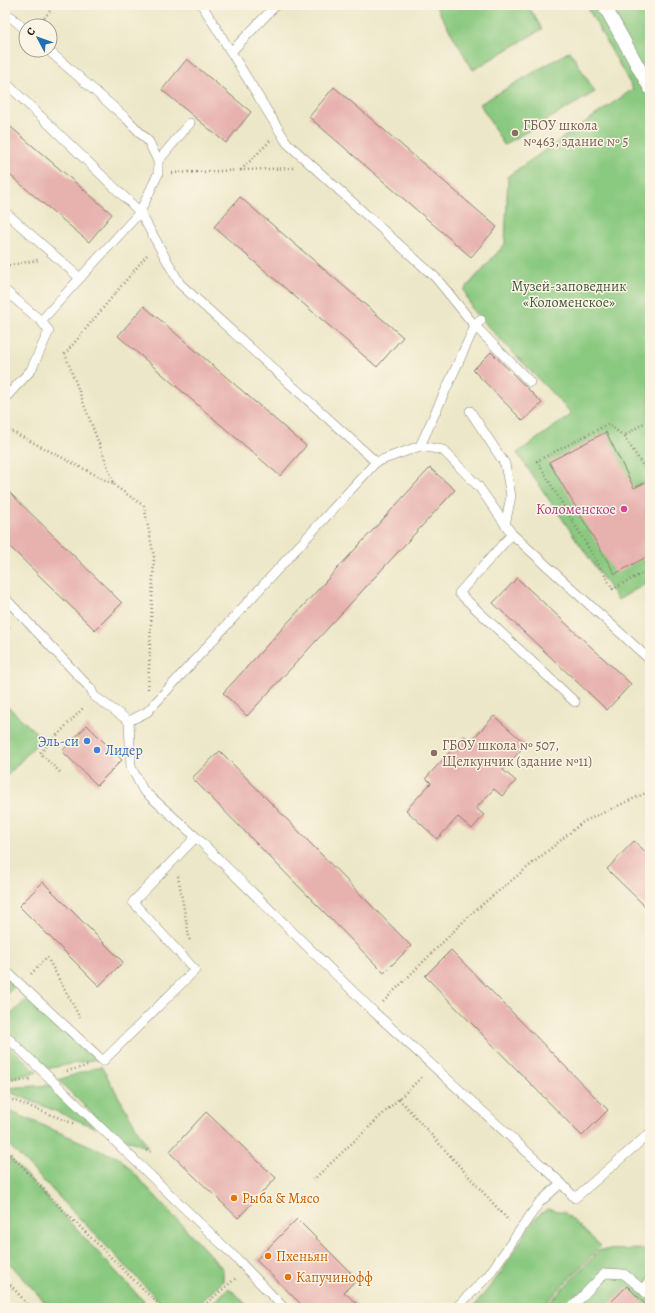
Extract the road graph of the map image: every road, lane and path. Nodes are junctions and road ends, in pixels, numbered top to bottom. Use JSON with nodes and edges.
{"nodes":[{"id":1,"x":55,"y":5,"type":"edge"},
{"id":2,"x":202,"y":5,"type":"edge"},
{"id":3,"x":276,"y":5,"type":"edge"},
{"id":4,"x":604,"y":5,"type":"edge"},
{"id":5,"x":5,"y":12,"type":"edge"},
{"id":6,"x":44,"y":18,"type":"edge"},
{"id":7,"x":18,"y":23,"type":"edge"},
{"id":8,"x":231,"y":52,"type":"junction"},
{"id":9,"x":57,"y":58,"type":"edge"},
{"id":10,"x":5,"y":82,"type":"edge"},
{"id":11,"x":650,"y":88,"type":"edge"},
{"id":12,"x":190,"y":123,"type":"dead end"},
{"id":13,"x":280,"y":131,"type":"junction"},
{"id":14,"x":158,"y":161,"type":"junction"},
{"id":15,"x":314,"y":167,"type":"junction"},
{"id":16,"x":241,"y":170,"type":"junction"},
{"id":17,"x":158,"y":174,"type":"junction"},
{"id":18,"x":5,"y":212,"type":"edge"},
{"id":19,"x":140,"y":212,"type":"junction"},
{"id":20,"x":158,"y":243,"type":"junction"},
{"id":21,"x":53,"y":254,"type":"junction"},
{"id":22,"x":5,"y":266,"type":"edge"},
{"id":23,"x":80,"y":278,"type":"junction"},
{"id":24,"x":5,"y":292,"type":"edge"},
{"id":25,"x":40,"y":322,"type":"junction"},
{"id":26,"x":478,"y":323,"type":"junction"},
{"id":27,"x":530,"y":382,"type":"dead end"},
{"id":28,"x":7,"y":396,"type":"dead end"},
{"id":29,"x":470,"y":411,"type":"dead end"},
{"id":30,"x":650,"y":419,"type":"edge"},
{"id":31,"x":5,"y":428,"type":"edge"},
{"id":32,"x":624,"y":436,"type":"junction"},
{"id":33,"x":420,"y":446,"type":"junction"},
{"id":34,"x":376,"y":462,"type":"junction"},
{"id":35,"x":650,"y":466,"type":"edge"},
{"id":36,"x":115,"y":486,"type":"junction"},
{"id":37,"x":505,"y":525,"type":"junction"},
{"id":38,"x":512,"y":534,"type":"junction"},
{"id":39,"x":650,"y":569,"type":"edge"},
{"id":40,"x":5,"y":598,"type":"edge"},
{"id":41,"x":650,"y":660,"type":"edge"},
{"id":42,"x":94,"y":696,"type":"junction"},
{"id":43,"x":575,"y":702,"type":"dead end"},
{"id":44,"x":147,"y":712,"type":"junction"},
{"id":45,"x":129,"y":721,"type":"junction"},
{"id":46,"x":60,"y":772,"type":"dead end"},
{"id":47,"x":650,"y":791,"type":"edge"},
{"id":48,"x":196,"y":837,"type":"junction"},
{"id":49,"x":174,"y":859,"type":"junction"},
{"id":50,"x":5,"y":970,"type":"edge"},
{"id":51,"x":195,"y":970,"type":"junction"},
{"id":52,"x":21,"y":984,"type":"junction"},
{"id":53,"x":374,"y":1012,"type":"junction"},
{"id":54,"x":80,"y":1019,"type":"dead end"},
{"id":55,"x":5,"y":1035,"type":"edge"},
{"id":56,"x":433,"y":1066,"type":"junction"},
{"id":57,"x":399,"y":1099,"type":"junction"},
{"id":58,"x":650,"y":1133,"type":"edge"},
{"id":59,"x":5,"y":1148,"type":"edge"},
{"id":60,"x":313,"y":1180,"type":"dead end"},
{"id":61,"x":561,"y":1183,"type":"junction"},
{"id":62,"x":519,"y":1232,"type":"junction"},
{"id":63,"x":246,"y":1269,"type":"junction"},
{"id":64,"x":5,"y":1279,"type":"edge"},
{"id":65,"x":650,"y":1281,"type":"edge"},
{"id":66,"x":642,"y":1289,"type":"junction"},
{"id":67,"x":650,"y":1297,"type":"edge"},
{"id":68,"x":31,"y":1308,"type":"edge"},
{"id":69,"x":162,"y":1308,"type":"edge"},
{"id":70,"x":202,"y":1308,"type":"edge"},
{"id":71,"x":284,"y":1308,"type":"edge"},
{"id":72,"x":456,"y":1308,"type":"edge"},
{"id":73,"x":570,"y":1308,"type":"edge"}],
"edges":[{"from":1,"to":6,"type":"path"},
{"from":2,"to":8,"type":"lane"},
{"from":3,"to":8,"type":"lane"},
{"from":4,"to":11,"type":"street"},
{"from":5,"to":7,"type":"lane"},
{"from":8,"to":13,"type":"lane"},
{"from":9,"to":14,"type":"lane"},
{"from":10,"to":19,"type":"lane"},
{"from":12,"to":14,"type":"lane"},
{"from":13,"to":15,"type":"lane"},
{"from":13,"to":16,"type":"path"},
{"from":14,"to":17,"type":"lane"},
{"from":15,"to":16,"type":"path"},
{"from":15,"to":26,"type":"lane"},
{"from":16,"to":17,"type":"path"},
{"from":17,"to":19,"type":"lane"},
{"from":18,"to":21,"type":"lane"},
{"from":19,"to":20,"type":"lane"},
{"from":19,"to":23,"type":"lane"},
{"from":20,"to":34,"type":"lane"},
{"from":20,"to":36,"type":"path"},
{"from":21,"to":22,"type":"path"},
{"from":21,"to":23,"type":"lane"},
{"from":23,"to":25,"type":"lane"},
{"from":24,"to":25,"type":"lane"},
{"from":25,"to":28,"type":"lane"},
{"from":26,"to":27,"type":"lane"},
{"from":26,"to":33,"type":"lane"},
{"from":29,"to":37,"type":"lane"},
{"from":30,"to":32,"type":"path"},
{"from":31,"to":36,"type":"path"},
{"from":32,"to":35,"type":"path"},
{"from":32,"to":39,"type":"path"},
{"from":33,"to":34,"type":"lane"},
{"from":33,"to":37,"type":"lane"},
{"from":34,"to":44,"type":"lane"},
{"from":36,"to":44,"type":"path"},
{"from":37,"to":38,"type":"lane"},
{"from":38,"to":41,"type":"lane"},
{"from":38,"to":43,"type":"lane"},
{"from":40,"to":42,"type":"lane"},
{"from":42,"to":45,"type":"lane"},
{"from":42,"to":46,"type":"path"},
{"from":44,"to":45,"type":"lane"},
{"from":45,"to":48,"type":"lane"},
{"from":47,"to":53,"type":"path"},
{"from":48,"to":49,"type":"lane"},
{"from":48,"to":53,"type":"lane"},
{"from":49,"to":51,"type":"path"},
{"from":49,"to":51,"type":"lane"},
{"from":50,"to":52,"type":"lane"},
{"from":51,"to":52,"type":"lane"},
{"from":52,"to":54,"type":"path"},
{"from":53,"to":56,"type":"lane"},
{"from":55,"to":63,"type":"lane"},
{"from":56,"to":57,"type":"path"},
{"from":56,"to":61,"type":"lane"},
{"from":57,"to":60,"type":"path"},
{"from":57,"to":62,"type":"path"},
{"from":58,"to":61,"type":"lane"},
{"from":59,"to":69,"type":"path"},
{"from":61,"to":62,"type":"lane"},
{"from":62,"to":72,"type":"lane"},
{"from":63,"to":70,"type":"path"},
{"from":63,"to":71,"type":"lane"},
{"from":64,"to":68,"type":"path"},
{"from":65,"to":66,"type":"lane"},
{"from":66,"to":67,"type":"lane"},
{"from":66,"to":73,"type":"lane"}]}
